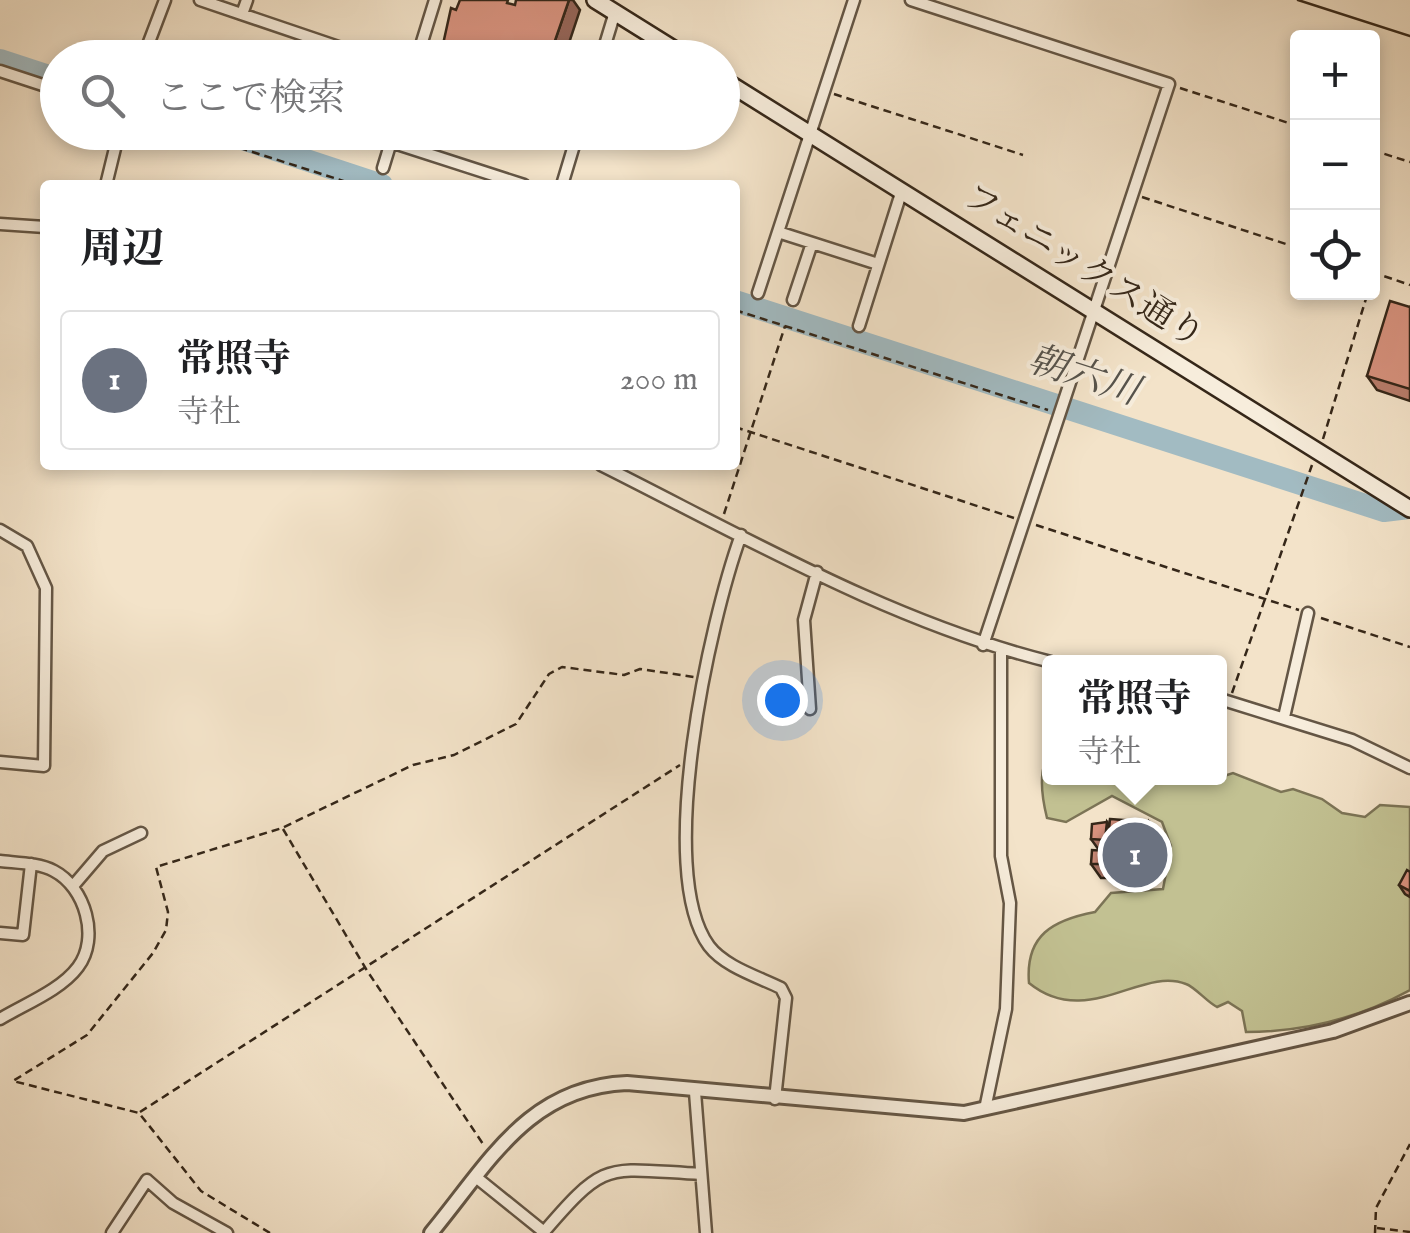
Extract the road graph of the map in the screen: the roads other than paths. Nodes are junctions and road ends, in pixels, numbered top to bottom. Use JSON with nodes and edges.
{"nodes":[{"id":1,"x":165,"y":0,"type":"edge"},
{"id":2,"x":200,"y":0,"type":"edge"},
{"id":3,"x":247,"y":0,"type":"edge"},
{"id":4,"x":435,"y":0,"type":"edge"},
{"id":5,"x":595,"y":0,"type":"edge"},
{"id":6,"x":854,"y":0,"type":"edge"},
{"id":7,"x":911,"y":0,"type":"edge"},
{"id":8,"x":615,"y":12,"type":"junction"},
{"id":9,"x":242,"y":14,"type":"junction"},
{"id":10,"x":151,"y":40,"type":"edge"},
{"id":11,"x":319,"y":40,"type":"edge"},
{"id":12,"x":423,"y":40,"type":"edge"},
{"id":13,"x":606,"y":40,"type":"edge"},
{"id":14,"x":659,"y":40,"type":"edge"},
{"id":15,"x":0,"y":71,"type":"edge"},
{"id":16,"x":40,"y":84,"type":"edge"},
{"id":17,"x":740,"y":90,"type":"edge"},
{"id":18,"x":812,"y":134,"type":"junction"},
{"id":19,"x":114,"y":150,"type":"edge"},
{"id":20,"x":388,"y":150,"type":"edge"},
{"id":21,"x":428,"y":150,"type":"edge"},
{"id":22,"x":573,"y":150,"type":"edge"},
{"id":23,"x":382,"y":168,"type":"dead end"},
{"id":24,"x":107,"y":180,"type":"edge"},
{"id":25,"x":510,"y":180,"type":"edge"},
{"id":26,"x":564,"y":180,"type":"edge"},
{"id":27,"x":902,"y":190,"type":"junction"},
{"id":28,"x":0,"y":224,"type":"edge"},
{"id":29,"x":40,"y":227,"type":"edge"},
{"id":30,"x":778,"y":232,"type":"junction"},
{"id":31,"x":812,"y":243,"type":"junction"},
{"id":32,"x":878,"y":264,"type":"junction"},
{"id":33,"x":758,"y":293,"type":"dead end"},
{"id":34,"x":793,"y":300,"type":"dead end"},
{"id":35,"x":1094,"y":309,"type":"junction"},
{"id":36,"x":859,"y":326,"type":"dead end"},
{"id":37,"x":610,"y":470,"type":"edge"},
{"id":38,"x":1404,"y":505,"type":"edge"},
{"id":39,"x":0,"y":530,"type":"edge"},
{"id":40,"x":741,"y":535,"type":"junction"},
{"id":41,"x":817,"y":572,"type":"junction"},
{"id":42,"x":1308,"y":613,"type":"road end"},
{"id":43,"x":983,"y":645,"type":"junction"},
{"id":44,"x":1001,"y":650,"type":"junction"},
{"id":45,"x":1042,"y":660,"type":"edge"},
{"id":46,"x":1227,"y":701,"type":"edge"},
{"id":47,"x":810,"y":709,"type":"dead end"},
{"id":48,"x":1284,"y":717,"type":"junction"},
{"id":49,"x":0,"y":762,"type":"edge"},
{"id":50,"x":1410,"y":768,"type":"edge"},
{"id":51,"x":141,"y":833,"type":"dead end"},
{"id":52,"x":0,"y":861,"type":"edge"},
{"id":53,"x":31,"y":864,"type":"junction"},
{"id":54,"x":73,"y":886,"type":"junction"},
{"id":55,"x":0,"y":933,"type":"edge"},
{"id":56,"x":1410,"y":1003,"type":"edge"},
{"id":57,"x":0,"y":1019,"type":"edge"},
{"id":58,"x":695,"y":1092,"type":"junction"},
{"id":59,"x":776,"y":1099,"type":"junction"},
{"id":60,"x":986,"y":1108,"type":"junction"},
{"id":61,"x":701,"y":1174,"type":"junction"},
{"id":62,"x":477,"y":1178,"type":"junction"},
{"id":63,"x":544,"y":1232,"type":"edge"},
{"id":64,"x":112,"y":1233,"type":"edge"},
{"id":65,"x":226,"y":1233,"type":"edge"},
{"id":66,"x":432,"y":1233,"type":"edge"},
{"id":67,"x":706,"y":1233,"type":"edge"}],
"edges":[{"from":1,"to":10,"type":"street"},
{"from":2,"to":9,"type":"street"},
{"from":3,"to":9,"type":"street"},
{"from":4,"to":12,"type":"street"},
{"from":5,"to":8,"type":"main road"},
{"from":6,"to":18,"type":"street"},
{"from":7,"to":35,"type":"street"},
{"from":8,"to":13,"type":"street"},
{"from":8,"to":14,"type":"main road"},
{"from":9,"to":11,"type":"street"},
{"from":15,"to":16,"type":"street"},
{"from":17,"to":18,"type":"main road","name":"フェニックス通り"},
{"from":18,"to":27,"type":"main road","name":"フェニックス通り"},
{"from":18,"to":30,"type":"street"},
{"from":19,"to":24,"type":"street"},
{"from":20,"to":23,"type":"street"},
{"from":21,"to":25,"type":"street"},
{"from":22,"to":26,"type":"street"},
{"from":27,"to":32,"type":"street"},
{"from":27,"to":35,"type":"main road","name":"フェニックス通り"},
{"from":28,"to":29,"type":"street"},
{"from":30,"to":31,"type":"street"},
{"from":30,"to":33,"type":"street"},
{"from":31,"to":32,"type":"street"},
{"from":31,"to":34,"type":"street"},
{"from":32,"to":36,"type":"street"},
{"from":35,"to":38,"type":"main road","name":"フェニックス通り"},
{"from":35,"to":43,"type":"street"},
{"from":37,"to":40,"type":"street"},
{"from":39,"to":49,"type":"street"},
{"from":40,"to":41,"type":"street"},
{"from":40,"to":59,"type":"street"},
{"from":41,"to":43,"type":"street"},
{"from":41,"to":47,"type":"street"},
{"from":42,"to":48,"type":"street"},
{"from":43,"to":44,"type":"street"},
{"from":44,"to":45,"type":"street"},
{"from":44,"to":60,"type":"street"},
{"from":46,"to":48,"type":"street"},
{"from":48,"to":50,"type":"street"},
{"from":51,"to":54,"type":"street"},
{"from":52,"to":53,"type":"street"},
{"from":53,"to":54,"type":"street"},
{"from":53,"to":55,"type":"street"},
{"from":54,"to":57,"type":"street"},
{"from":56,"to":60,"type":"street"},
{"from":58,"to":59,"type":"street"},
{"from":58,"to":61,"type":"street"},
{"from":58,"to":62,"type":"street"},
{"from":59,"to":60,"type":"street"},
{"from":61,"to":63,"type":"street"},
{"from":61,"to":67,"type":"street"},
{"from":62,"to":63,"type":"street"},
{"from":62,"to":66,"type":"street"},
{"from":64,"to":65,"type":"street"}]}
